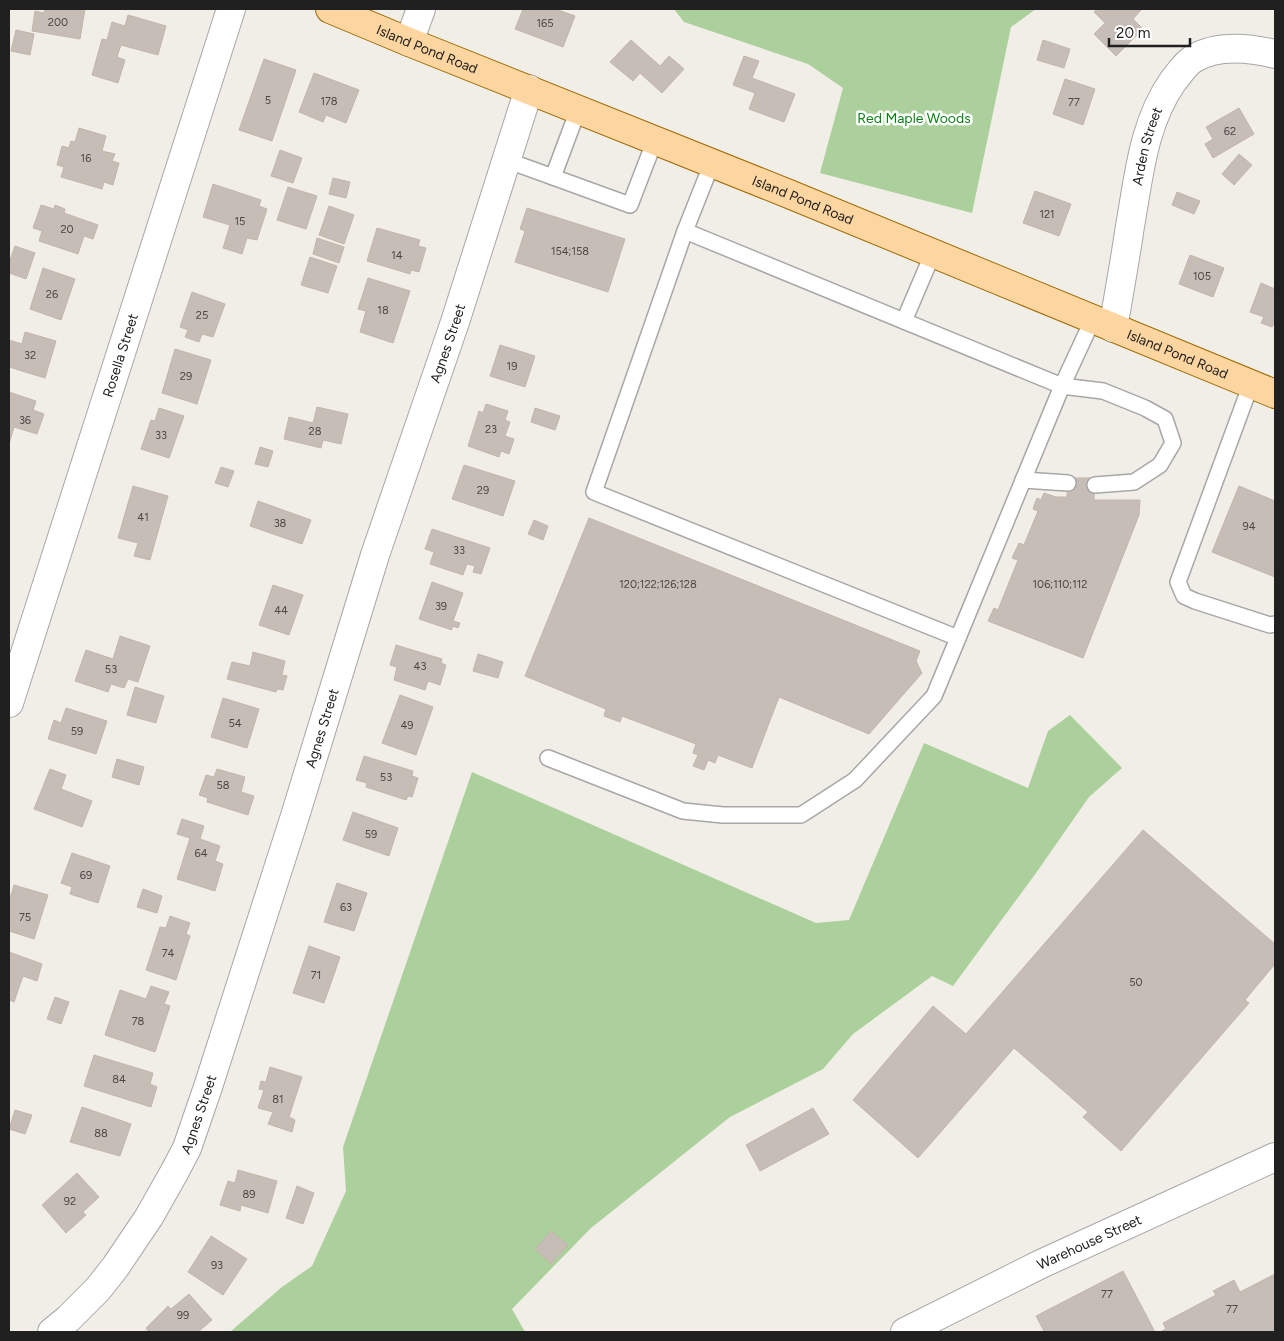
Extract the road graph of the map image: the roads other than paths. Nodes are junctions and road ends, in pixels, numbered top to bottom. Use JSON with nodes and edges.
{"nodes":[{"id":1,"x":231,"y":9,"type":"edge"},
{"id":2,"x":330,"y":9,"type":"edge"},
{"id":3,"x":421,"y":9,"type":"edge"},
{"id":4,"x":409,"y":42,"type":"junction"},
{"id":5,"x":1275,"y":54,"type":"edge"},
{"id":6,"x":528,"y":90,"type":"junction"},
{"id":7,"x":578,"y":110,"type":"junction"},
{"id":8,"x":655,"y":140,"type":"junction"},
{"id":9,"x":506,"y":160,"type":"junction"},
{"id":10,"x":712,"y":163,"type":"junction"},
{"id":11,"x":553,"y":178,"type":"junction"},
{"id":12,"x":685,"y":231,"type":"junction"},
{"id":13,"x":933,"y":253,"type":"junction"},
{"id":14,"x":904,"y":321,"type":"junction"},
{"id":15,"x":1103,"y":323,"type":"junction"},
{"id":16,"x":1250,"y":384,"type":"junction"},
{"id":17,"x":1062,"y":386,"type":"junction"},
{"id":18,"x":1275,"y":394,"type":"edge"},
{"id":19,"x":1024,"y":480,"type":"junction"},
{"id":20,"x":1068,"y":483,"type":"dead end"},
{"id":21,"x":1095,"y":485,"type":"dead end"},
{"id":22,"x":1275,"y":624,"type":"edge"},
{"id":23,"x":958,"y":638,"type":"junction"},
{"id":24,"x":9,"y":703,"type":"edge"},
{"id":25,"x":548,"y":758,"type":"dead end"},
{"id":26,"x":1275,"y":1157,"type":"edge"},
{"id":27,"x":52,"y":1332,"type":"edge"},
{"id":28,"x":905,"y":1332,"type":"edge"}],
"edges":[{"from":1,"to":24,"type":"street","name":"Rosella Street"},
{"from":2,"to":4,"type":"main road","name":"Island Pond Road"},
{"from":3,"to":4,"type":"street"},
{"from":4,"to":6,"type":"main road","name":"Island Pond Road"},
{"from":5,"to":15,"type":"street","name":"Arden Street"},
{"from":6,"to":7,"type":"main road","name":"Island Pond Road"},
{"from":6,"to":9,"type":"street","name":"Agnes Street"},
{"from":7,"to":8,"type":"main road","name":"Island Pond Road"},
{"from":7,"to":11,"type":"lane"},
{"from":8,"to":10,"type":"main road","name":"Island Pond Road"},
{"from":8,"to":11,"type":"lane"},
{"from":9,"to":11,"type":"lane"},
{"from":9,"to":27,"type":"street","name":"Agnes Street"},
{"from":10,"to":12,"type":"lane"},
{"from":10,"to":13,"type":"main road","name":"Island Pond Road"},
{"from":12,"to":14,"type":"lane"},
{"from":12,"to":23,"type":"lane"},
{"from":13,"to":14,"type":"lane"},
{"from":13,"to":15,"type":"main road","name":"Island Pond Road"},
{"from":14,"to":17,"type":"lane"},
{"from":15,"to":16,"type":"main road","name":"Island Pond Road"},
{"from":15,"to":17,"type":"lane"},
{"from":16,"to":18,"type":"main road","name":"Island Pond Road"},
{"from":16,"to":22,"type":"lane"},
{"from":17,"to":19,"type":"lane"},
{"from":17,"to":21,"type":"lane"},
{"from":19,"to":20,"type":"lane"},
{"from":19,"to":23,"type":"lane"},
{"from":23,"to":25,"type":"lane"},
{"from":26,"to":28,"type":"street","name":"Warehouse Street"}]}
